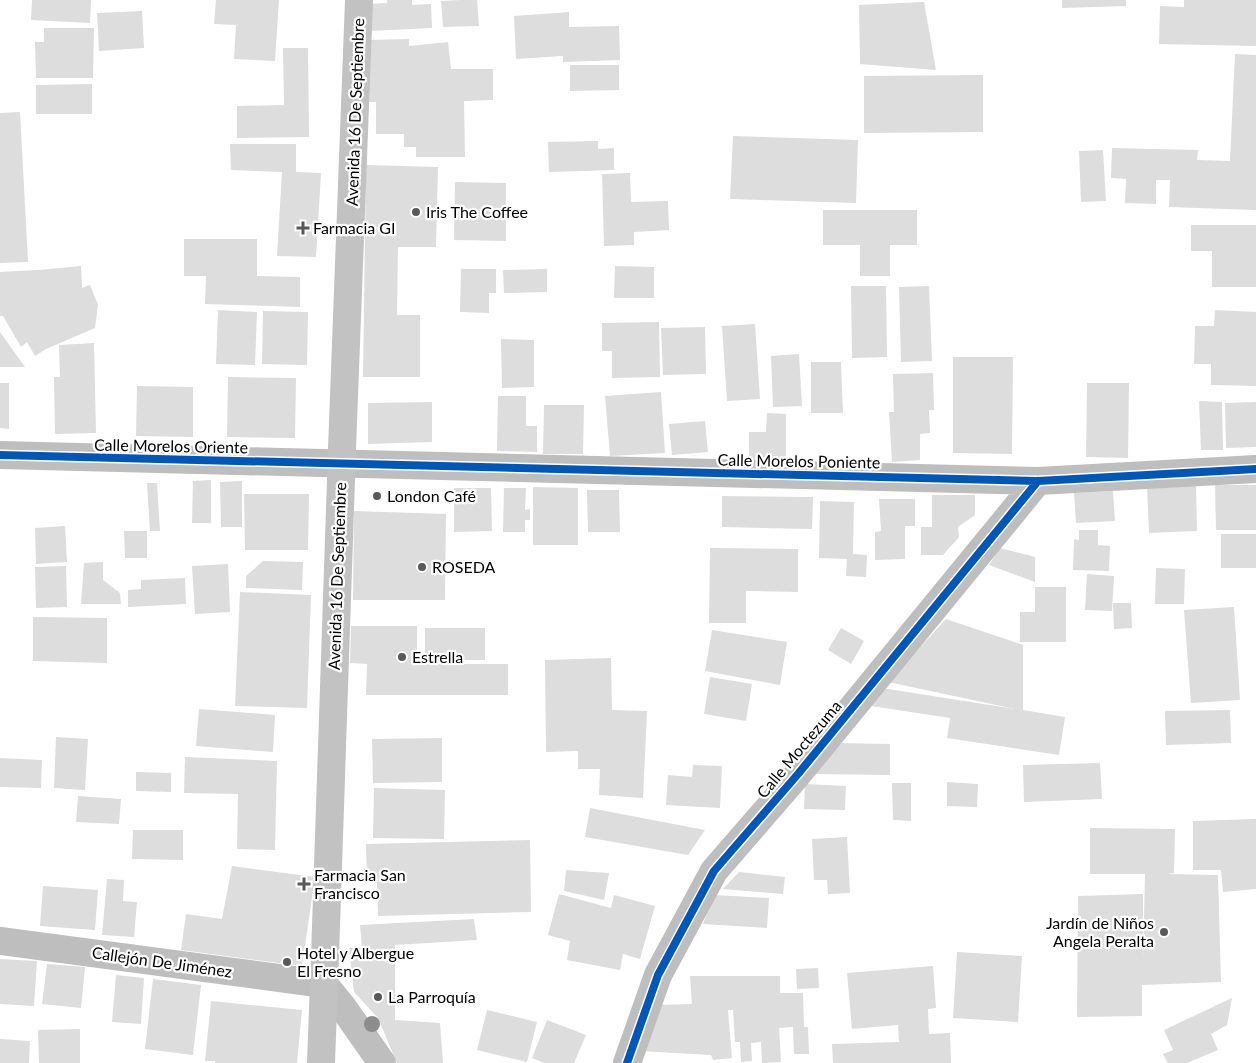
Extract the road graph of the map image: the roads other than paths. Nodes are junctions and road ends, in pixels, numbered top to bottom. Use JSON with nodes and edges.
{"nodes":[{"id":1,"x":359,"y":0,"type":"edge"},
{"id":2,"x":0,"y":455,"type":"edge"},
{"id":3,"x":341,"y":464,"type":"junction"},
{"id":4,"x":1256,"y":469,"type":"edge"},
{"id":5,"x":1038,"y":481,"type":"junction"},
{"id":6,"x":0,"y":940,"type":"edge"},
{"id":7,"x":324,"y":984,"type":"junction"},
{"id":8,"x":321,"y":1063,"type":"edge"},
{"id":9,"x":382,"y":1063,"type":"edge"},
{"id":10,"x":627,"y":1063,"type":"edge"}],
"edges":[{"from":1,"to":3,"type":"main road","name":"Avenida 16 De Septiembre"},
{"from":2,"to":3,"type":"street","name":"Calle Morelos Oriente"},
{"from":3,"to":5,"type":"street","name":"Calle Morelos Poniente"},
{"from":3,"to":7,"type":"main road","name":"Avenida 16 De Septiembre"},
{"from":4,"to":5,"type":"street","name":"Calle Morelos Poniente"},
{"from":5,"to":10,"type":"street","name":"Calle Moctezuma"},
{"from":6,"to":7,"type":"street","name":"Callejón De Jiménez"},
{"from":7,"to":8,"type":"main road","name":"Avenida 16 De Septiembre"},
{"from":7,"to":9,"type":"street"}]}
